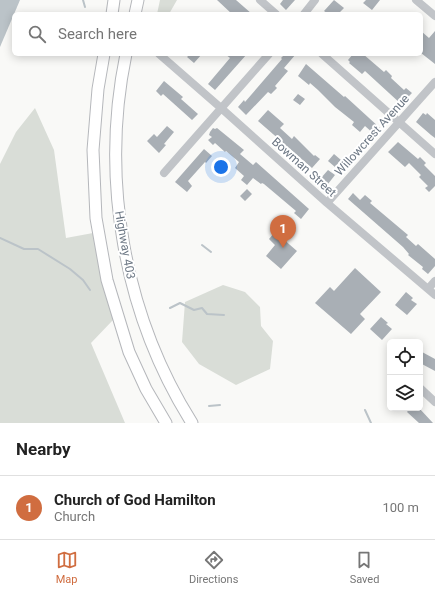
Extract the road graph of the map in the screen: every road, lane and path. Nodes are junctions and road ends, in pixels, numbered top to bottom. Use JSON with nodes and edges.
{"nodes":[{"id":1,"x":114,"y":0,"type":"edge"},
{"id":2,"x":138,"y":0,"type":"edge"},
{"id":3,"x":260,"y":0,"type":"edge"},
{"id":4,"x":316,"y":0,"type":"edge"},
{"id":5,"x":416,"y":0,"type":"edge"},
{"id":6,"x":112,"y":12,"type":"edge"},
{"id":7,"x":135,"y":12,"type":"edge"},
{"id":8,"x":274,"y":12,"type":"edge"},
{"id":9,"x":306,"y":12,"type":"edge"},
{"id":10,"x":435,"y":16,"type":"edge"},
{"id":11,"x":104,"y":56,"type":"edge"},
{"id":12,"x":126,"y":56,"type":"edge"},
{"id":13,"x":161,"y":56,"type":"edge"},
{"id":14,"x":267,"y":56,"type":"edge"},
{"id":15,"x":324,"y":56,"type":"edge"},
{"id":16,"x":435,"y":82,"type":"edge"},
{"id":17,"x":222,"y":108,"type":"junction"},
{"id":18,"x":400,"y":123,"type":"junction"},
{"id":19,"x":435,"y":154,"type":"edge"},
{"id":20,"x":164,"y":172,"type":"dead end"},
{"id":21,"x":327,"y":203,"type":"junction"},
{"id":22,"x":435,"y":282,"type":"edge"},
{"id":23,"x":428,"y":289,"type":"junction"},
{"id":24,"x":435,"y":295,"type":"edge"},
{"id":25,"x":423,"y":391,"type":"edge"},
{"id":26,"x":435,"y":402,"type":"edge"},
{"id":27,"x":166,"y":423,"type":"edge"},
{"id":28,"x":192,"y":423,"type":"edge"}],
"edges":[{"from":1,"to":6,"type":"highway"},
{"from":2,"to":7,"type":"highway"},
{"from":3,"to":8,"type":"street"},
{"from":4,"to":9,"type":"street"},
{"from":5,"to":10,"type":"street"},
{"from":11,"to":27,"type":"highway","name":"Highway 403"},
{"from":12,"to":28,"type":"highway","name":"Highway 403"},
{"from":13,"to":17,"type":"street","name":"Bowman Street"},
{"from":14,"to":17,"type":"street"},
{"from":15,"to":18,"type":"street"},
{"from":16,"to":18,"type":"street","name":"Willowcrest Avenue"},
{"from":17,"to":20,"type":"street"},
{"from":17,"to":21,"type":"street","name":"Bowman Street"},
{"from":18,"to":19,"type":"street"},
{"from":18,"to":21,"type":"street","name":"Willowcrest Avenue"},
{"from":21,"to":23,"type":"street","name":"Bowman Street"},
{"from":22,"to":23,"type":"street"},
{"from":23,"to":24,"type":"street","name":"Bowman Street"},
{"from":25,"to":26,"type":"street"}]}
